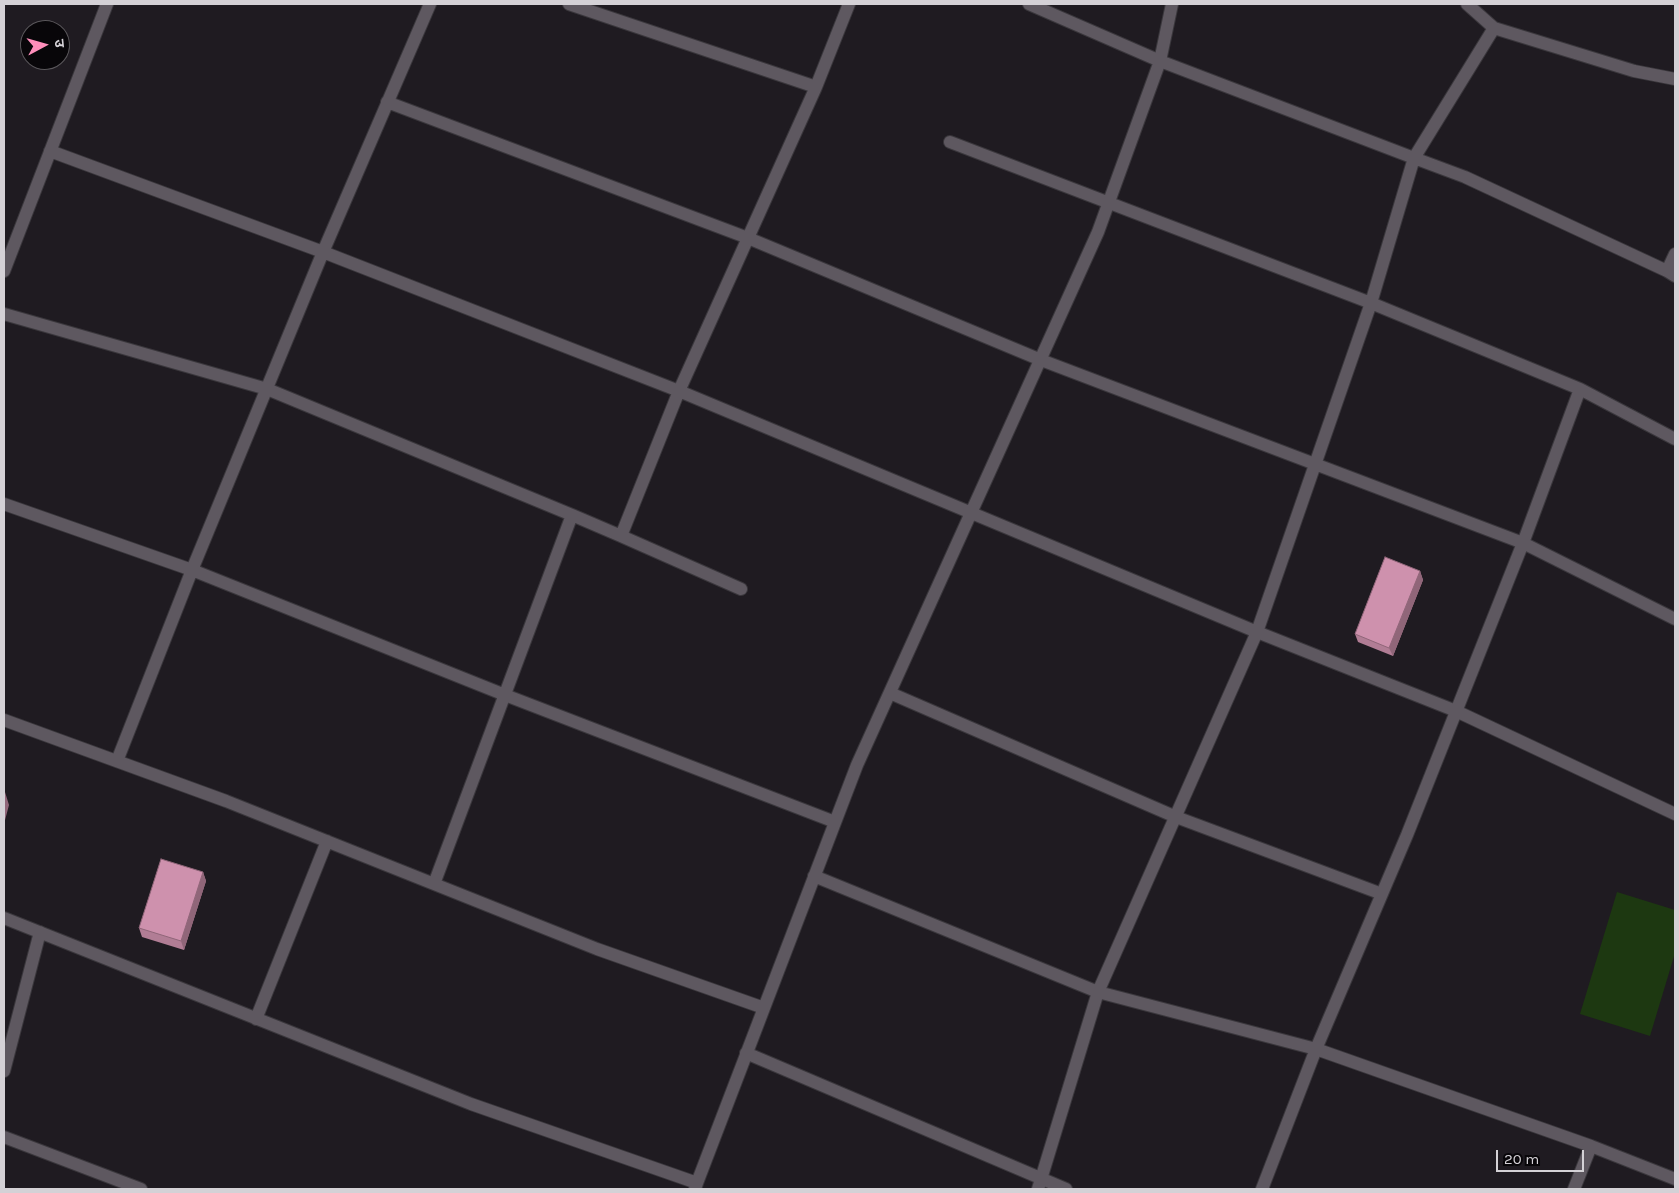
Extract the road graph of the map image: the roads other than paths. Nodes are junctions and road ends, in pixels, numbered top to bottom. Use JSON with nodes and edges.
{"nodes":[{"id":1,"x":107,"y":4,"type":"edge"},
{"id":2,"x":430,"y":4,"type":"edge"},
{"id":3,"x":569,"y":4,"type":"edge"},
{"id":4,"x":849,"y":4,"type":"edge"},
{"id":5,"x":1029,"y":4,"type":"edge"},
{"id":6,"x":1172,"y":4,"type":"edge"},
{"id":7,"x":1467,"y":4,"type":"edge"},
{"id":8,"x":1494,"y":28,"type":"junction"},
{"id":9,"x":1160,"y":61,"type":"junction"},
{"id":10,"x":1675,"y":79,"type":"edge"},
{"id":11,"x":816,"y":86,"type":"junction"},
{"id":12,"x":387,"y":102,"type":"junction"},
{"id":13,"x":950,"y":142,"type":"dead end"},
{"id":14,"x":50,"y":151,"type":"junction"},
{"id":15,"x":1414,"y":158,"type":"junction"},
{"id":16,"x":1109,"y":202,"type":"junction"},
{"id":17,"x":748,"y":238,"type":"junction"},
{"id":18,"x":323,"y":252,"type":"junction"},
{"id":19,"x":1675,"y":254,"type":"edge"},
{"id":20,"x":4,"y":271,"type":"edge"},
{"id":21,"x":1671,"y":274,"type":"edge"},
{"id":22,"x":1371,"y":303,"type":"junction"},
{"id":23,"x":4,"y":314,"type":"edge"},
{"id":24,"x":1041,"y":360,"type":"junction"},
{"id":25,"x":267,"y":389,"type":"junction"},
{"id":26,"x":1580,"y":389,"type":"junction"},
{"id":27,"x":679,"y":391,"type":"junction"},
{"id":28,"x":1675,"y":439,"type":"edge"},
{"id":29,"x":1315,"y":465,"type":"junction"},
{"id":30,"x":4,"y":504,"type":"edge"},
{"id":31,"x":971,"y":513,"type":"junction"},
{"id":32,"x":572,"y":515,"type":"junction"},
{"id":33,"x":621,"y":536,"type":"junction"},
{"id":34,"x":1523,"y":543,"type":"junction"},
{"id":35,"x":192,"y":570,"type":"junction"},
{"id":36,"x":741,"y":589,"type":"dead end"},
{"id":37,"x":1675,"y":619,"type":"edge"},
{"id":38,"x":1257,"y":632,"type":"junction"},
{"id":39,"x":890,"y":693,"type":"junction"},
{"id":40,"x":505,"y":695,"type":"junction"},
{"id":41,"x":1456,"y":711,"type":"junction"},
{"id":42,"x":4,"y":720,"type":"edge"},
{"id":43,"x":117,"y":761,"type":"junction"},
{"id":44,"x":1675,"y":814,"type":"edge"},
{"id":45,"x":1176,"y":816,"type":"junction"},
{"id":46,"x":835,"y":822,"type":"junction"},
{"id":47,"x":326,"y":841,"type":"junction"},
{"id":48,"x":814,"y":876,"type":"junction"},
{"id":49,"x":434,"y":884,"type":"junction"},
{"id":50,"x":1382,"y":894,"type":"junction"},
{"id":51,"x":4,"y":918,"type":"edge"},
{"id":52,"x":40,"y":932,"type":"junction"},
{"id":53,"x":1098,"y":992,"type":"junction"},
{"id":54,"x":764,"y":1008,"type":"junction"},
{"id":55,"x":256,"y":1019,"type":"junction"},
{"id":56,"x":1316,"y":1049,"type":"junction"},
{"id":57,"x":746,"y":1053,"type":"junction"},
{"id":58,"x":4,"y":1071,"type":"edge"},
{"id":59,"x":4,"y":1137,"type":"edge"},
{"id":60,"x":1592,"y":1146,"type":"junction"},
{"id":61,"x":1675,"y":1180,"type":"edge"},
{"id":62,"x":1039,"y":1184,"type":"edge"},
{"id":63,"x":696,"y":1186,"type":"edge"},
{"id":64,"x":141,"y":1189,"type":"edge"},
{"id":65,"x":1066,"y":1189,"type":"edge"},
{"id":66,"x":1262,"y":1189,"type":"edge"},
{"id":67,"x":1574,"y":1189,"type":"edge"}],
"edges":[{"from":1,"to":14,"type":"street"},
{"from":2,"to":12,"type":"street"},
{"from":3,"to":11,"type":"street"},
{"from":4,"to":11,"type":"street"},
{"from":5,"to":9,"type":"street"},
{"from":6,"to":9,"type":"street"},
{"from":7,"to":8,"type":"street"},
{"from":8,"to":10,"type":"street"},
{"from":8,"to":15,"type":"street"},
{"from":9,"to":15,"type":"street"},
{"from":9,"to":16,"type":"street"},
{"from":11,"to":17,"type":"street"},
{"from":12,"to":17,"type":"street"},
{"from":12,"to":18,"type":"street"},
{"from":13,"to":16,"type":"street"},
{"from":14,"to":18,"type":"street"},
{"from":14,"to":20,"type":"street"},
{"from":15,"to":21,"type":"street"},
{"from":15,"to":22,"type":"street"},
{"from":16,"to":22,"type":"street"},
{"from":16,"to":24,"type":"street"},
{"from":17,"to":24,"type":"street"},
{"from":17,"to":27,"type":"street"},
{"from":18,"to":25,"type":"street"},
{"from":18,"to":27,"type":"street"},
{"from":19,"to":21,"type":"street"},
{"from":22,"to":26,"type":"street"},
{"from":22,"to":29,"type":"street"},
{"from":23,"to":25,"type":"street"},
{"from":24,"to":29,"type":"street"},
{"from":24,"to":31,"type":"street"},
{"from":25,"to":32,"type":"street"},
{"from":25,"to":35,"type":"street"},
{"from":26,"to":28,"type":"street"},
{"from":26,"to":34,"type":"street"},
{"from":27,"to":31,"type":"street"},
{"from":27,"to":33,"type":"street"},
{"from":29,"to":34,"type":"street"},
{"from":29,"to":38,"type":"street"},
{"from":30,"to":35,"type":"street"},
{"from":31,"to":38,"type":"street"},
{"from":31,"to":39,"type":"street"},
{"from":32,"to":33,"type":"street"},
{"from":32,"to":40,"type":"street"},
{"from":33,"to":36,"type":"street"},
{"from":34,"to":37,"type":"street"},
{"from":34,"to":41,"type":"street"},
{"from":35,"to":40,"type":"street"},
{"from":35,"to":43,"type":"street"},
{"from":38,"to":41,"type":"street"},
{"from":38,"to":45,"type":"street"},
{"from":39,"to":45,"type":"street"},
{"from":39,"to":46,"type":"street"},
{"from":40,"to":46,"type":"street"},
{"from":40,"to":49,"type":"street"},
{"from":41,"to":44,"type":"street"},
{"from":41,"to":50,"type":"street"},
{"from":42,"to":43,"type":"street"},
{"from":43,"to":47,"type":"street"},
{"from":45,"to":50,"type":"street"},
{"from":45,"to":53,"type":"street"},
{"from":46,"to":48,"type":"street"},
{"from":47,"to":49,"type":"street"},
{"from":47,"to":55,"type":"street"},
{"from":48,"to":53,"type":"street"},
{"from":48,"to":54,"type":"street"},
{"from":49,"to":54,"type":"street"},
{"from":50,"to":56,"type":"street"},
{"from":51,"to":52,"type":"street"},
{"from":52,"to":55,"type":"street"},
{"from":52,"to":58,"type":"street"},
{"from":53,"to":56,"type":"street"},
{"from":53,"to":62,"type":"street"},
{"from":54,"to":57,"type":"street"},
{"from":55,"to":63,"type":"street"},
{"from":56,"to":60,"type":"street"},
{"from":56,"to":66,"type":"street"},
{"from":57,"to":62,"type":"street"},
{"from":57,"to":63,"type":"street"},
{"from":59,"to":64,"type":"street"},
{"from":60,"to":61,"type":"street"},
{"from":60,"to":67,"type":"street"},
{"from":62,"to":65,"type":"street"}]}
